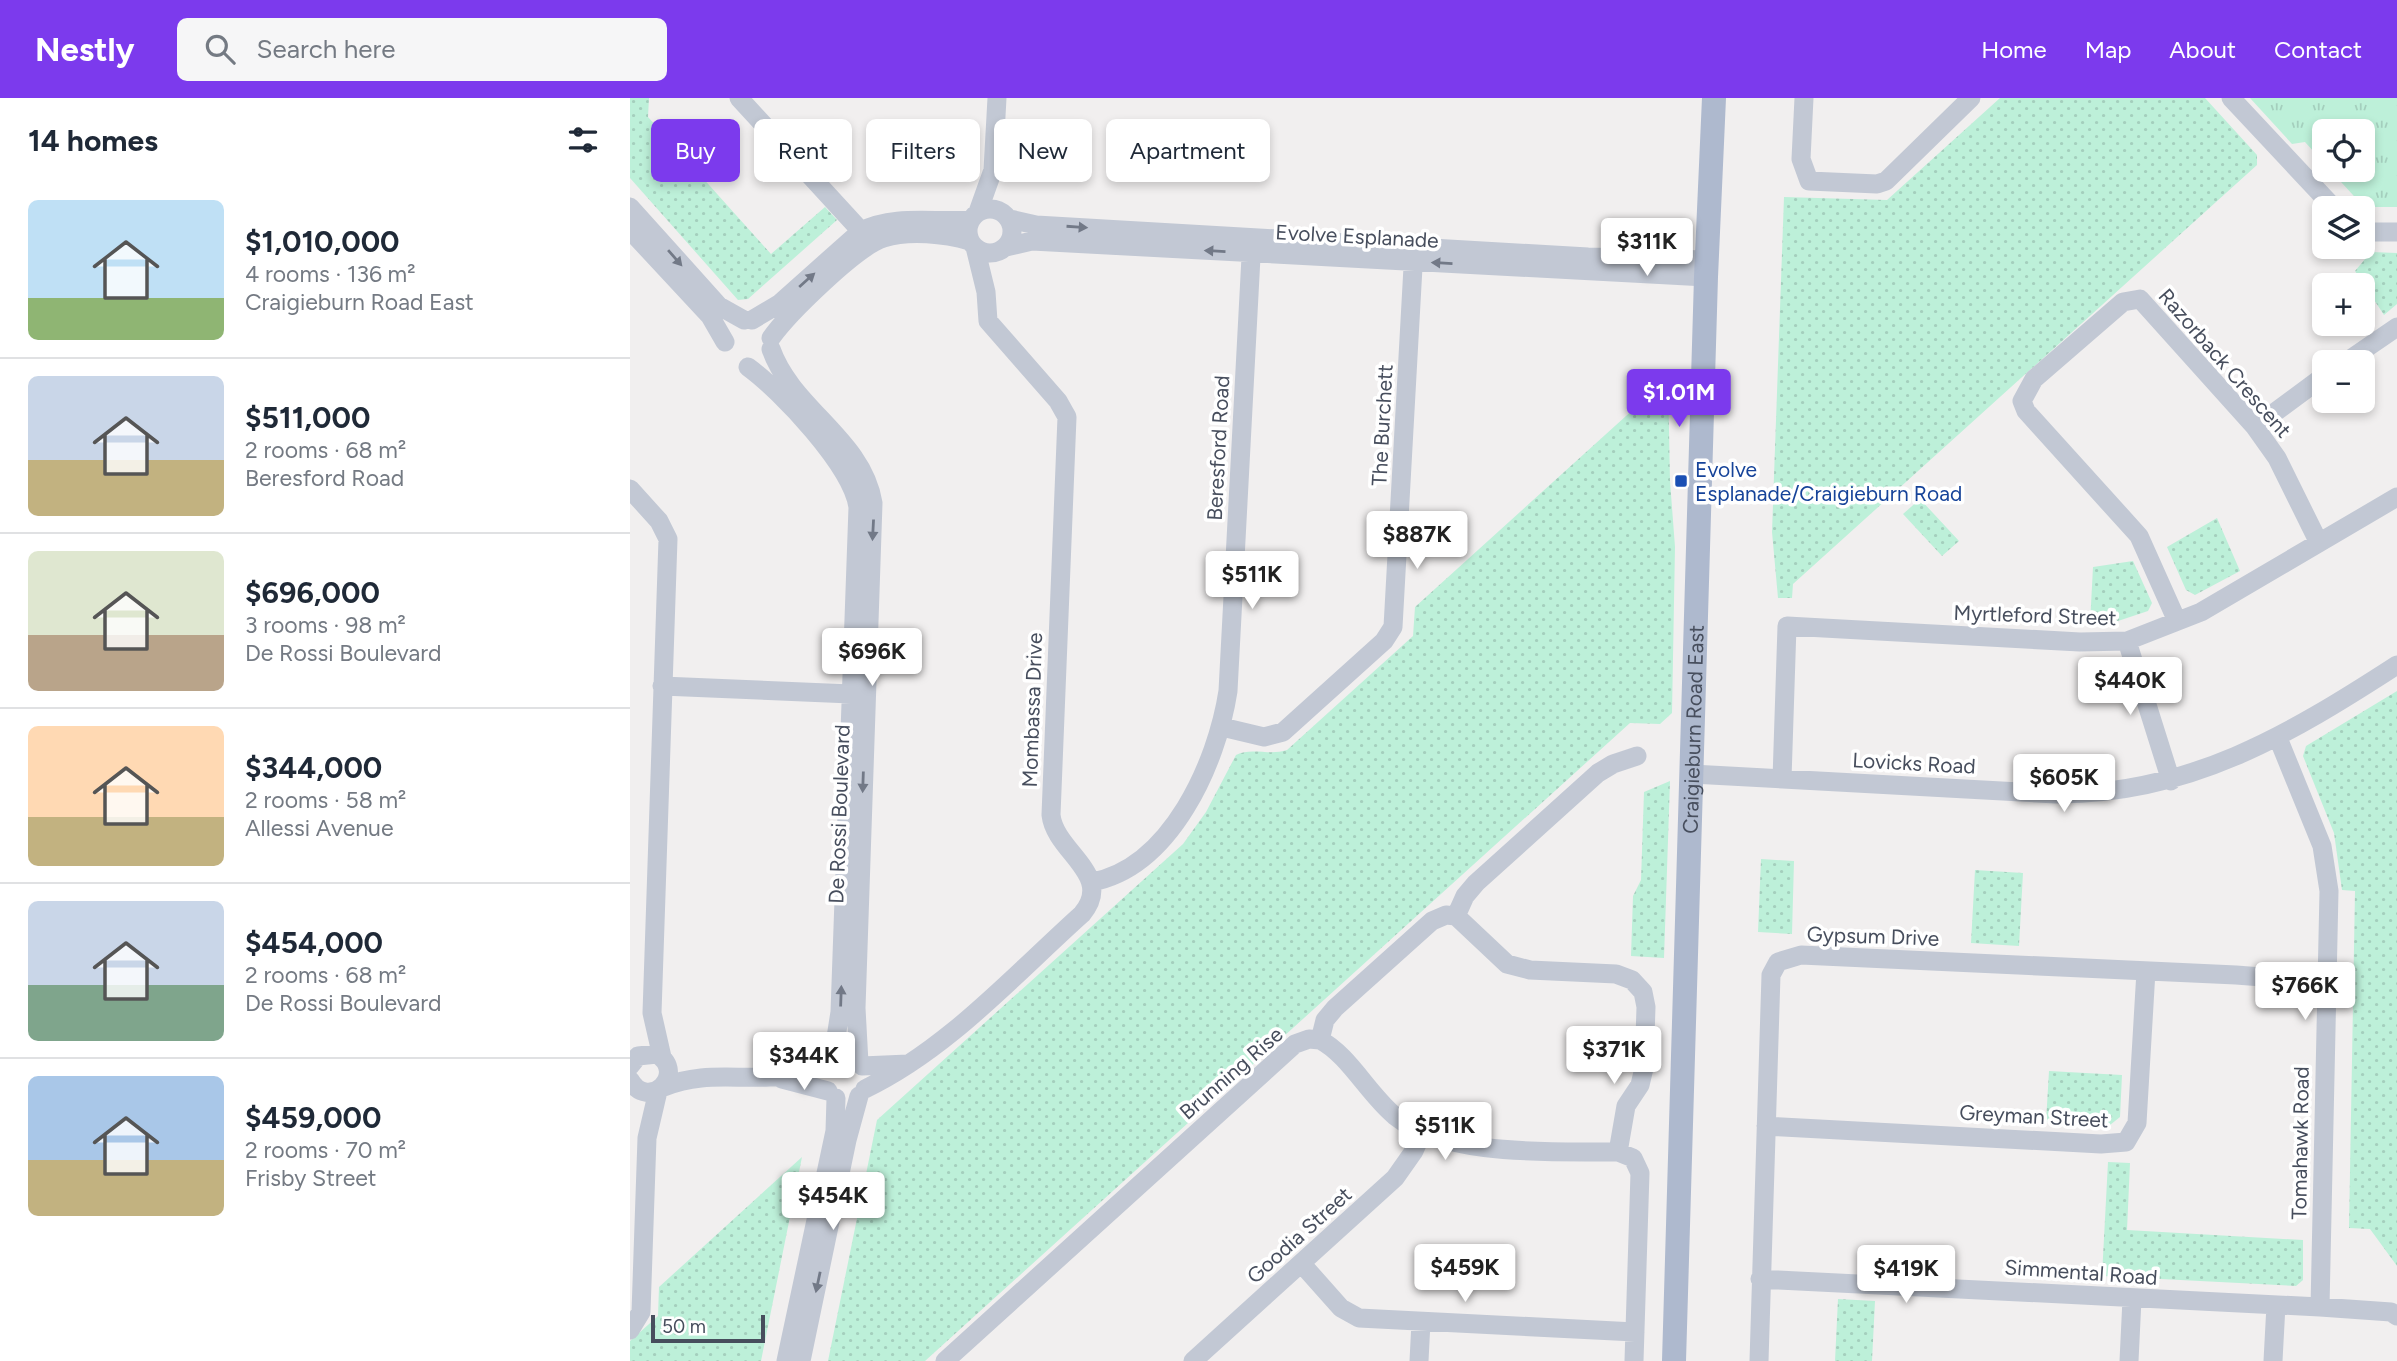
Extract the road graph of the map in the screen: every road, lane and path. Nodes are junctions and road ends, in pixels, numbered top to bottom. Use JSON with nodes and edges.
{"nodes":[{"id":1,"x":739,"y":98,"type":"edge"},
{"id":2,"x":997,"y":98,"type":"edge"},
{"id":3,"x":1714,"y":98,"type":"edge"},
{"id":4,"x":1804,"y":98,"type":"edge"},
{"id":5,"x":1971,"y":98,"type":"edge"},
{"id":6,"x":2231,"y":98,"type":"edge"},
{"id":7,"x":993,"y":170,"type":"junction"},
{"id":8,"x":2323,"y":196,"type":"edge"},
{"id":9,"x":630,"y":207,"type":"edge"},
{"id":10,"x":974,"y":216,"type":"junction"},
{"id":11,"x":1007,"y":217,"type":"junction"},
{"id":12,"x":630,"y":230,"type":"edge"},
{"id":13,"x":861,"y":231,"type":"junction"},
{"id":14,"x":2375,"y":232,"type":"edge"},
{"id":15,"x":2397,"y":232,"type":"edge"},
{"id":16,"x":972,"y":244,"type":"junction"},
{"id":17,"x":1252,"y":246,"type":"junction"},
{"id":18,"x":1003,"y":249,"type":"junction"},
{"id":19,"x":1413,"y":254,"type":"junction"},
{"id":20,"x":1706,"y":269,"type":"junction"},
{"id":21,"x":986,"y":292,"type":"junction"},
{"id":22,"x":748,"y":320,"type":"junction"},
{"id":23,"x":2397,"y":327,"type":"edge"},
{"id":24,"x":725,"y":342,"type":"junction"},
{"id":25,"x":771,"y":344,"type":"junction"},
{"id":26,"x":2363,"y":350,"type":"edge"},
{"id":27,"x":748,"y":367,"type":"junction"},
{"id":28,"x":2312,"y":385,"type":"edge"},
{"id":29,"x":2255,"y":427,"type":"junction"},
{"id":30,"x":630,"y":489,"type":"edge"},
{"id":31,"x":2397,"y":497,"type":"edge"},
{"id":32,"x":2319,"y":543,"type":"junction"},
{"id":33,"x":2177,"y":621,"type":"junction"},
{"id":34,"x":2127,"y":641,"type":"junction"},
{"id":35,"x":2397,"y":665,"type":"edge"},
{"id":36,"x":662,"y":686,"type":"junction"},
{"id":37,"x":851,"y":694,"type":"junction"},
{"id":38,"x":1222,"y":727,"type":"junction"},
{"id":39,"x":2278,"y":738,"type":"junction"},
{"id":40,"x":1637,"y":756,"type":"dead end"},
{"id":41,"x":1692,"y":774,"type":"junction"},
{"id":42,"x":1782,"y":779,"type":"junction"},
{"id":43,"x":2171,"y":781,"type":"junction"},
{"id":44,"x":1092,"y":882,"type":"junction"},
{"id":45,"x":1456,"y":916,"type":"junction"},
{"id":46,"x":2146,"y":971,"type":"junction"},
{"id":47,"x":2326,"y":982,"type":"junction"},
{"id":48,"x":652,"y":1013,"type":"junction"},
{"id":49,"x":1320,"y":1040,"type":"junction"},
{"id":50,"x":664,"y":1060,"type":"junction"},
{"id":51,"x":860,"y":1064,"type":"junction"},
{"id":52,"x":909,"y":1064,"type":"junction"},
{"id":53,"x":831,"y":1065,"type":"junction"},
{"id":54,"x":706,"y":1075,"type":"junction"},
{"id":55,"x":638,"y":1076,"type":"edge"},
{"id":56,"x":771,"y":1077,"type":"junction"},
{"id":57,"x":862,"y":1092,"type":"junction"},
{"id":58,"x":832,"y":1095,"type":"junction"},
{"id":59,"x":1766,"y":1126,"type":"junction"},
{"id":60,"x":1422,"y":1133,"type":"junction"},
{"id":61,"x":1618,"y":1152,"type":"junction"},
{"id":62,"x":1301,"y":1264,"type":"junction"},
{"id":63,"x":1760,"y":1279,"type":"junction"},
{"id":64,"x":2132,"y":1299,"type":"junction"},
{"id":65,"x":2276,"y":1305,"type":"junction"},
{"id":66,"x":2320,"y":1307,"type":"junction"},
{"id":67,"x":2397,"y":1316,"type":"edge"},
{"id":68,"x":1421,"y":1322,"type":"junction"},
{"id":69,"x":630,"y":1331,"type":"edge"},
{"id":70,"x":1635,"y":1332,"type":"junction"},
{"id":71,"x":786,"y":1361,"type":"edge"},
{"id":72,"x":801,"y":1361,"type":"edge"},
{"id":73,"x":945,"y":1361,"type":"edge"},
{"id":74,"x":1194,"y":1361,"type":"edge"},
{"id":75,"x":1419,"y":1361,"type":"edge"},
{"id":76,"x":1634,"y":1361,"type":"edge"},
{"id":77,"x":1674,"y":1361,"type":"edge"},
{"id":78,"x":1759,"y":1361,"type":"edge"},
{"id":79,"x":2129,"y":1361,"type":"edge"},
{"id":80,"x":2273,"y":1361,"type":"edge"}],
"edges":[{"from":1,"to":13,"type":"street"},
{"from":2,"to":7,"type":"street"},
{"from":3,"to":20,"type":"main road","name":"Craigieburn Road East"},
{"from":4,"to":5,"type":"street"},
{"from":6,"to":8,"type":"street"},
{"from":7,"to":10,"type":"street"},
{"from":7,"to":11,"type":"street"},
{"from":9,"to":22,"type":"street","one_way":true},
{"from":10,"to":11,"type":"street"},
{"from":10,"to":13,"type":"street"},
{"from":10,"to":16,"type":"street"},
{"from":11,"to":17,"type":"street","name":"Evolve Esplanade","one_way":true},
{"from":11,"to":18,"type":"street"},
{"from":12,"to":24,"type":"street"},
{"from":22,"to":13,"type":"street","one_way":true},
{"from":14,"to":15,"type":"street"},
{"from":16,"to":18,"type":"street"},
{"from":16,"to":21,"type":"street","name":"Mombassa Drive"},
{"from":16,"to":25,"type":"street"},
{"from":17,"to":18,"type":"street","name":"Evolve Esplanade","one_way":true},
{"from":17,"to":19,"type":"street","name":"Evolve Esplanade"},
{"from":17,"to":38,"type":"street","name":"Beresford Road"},
{"from":18,"to":21,"type":"street","name":"Mombassa Drive"},
{"from":19,"to":20,"type":"street","name":"Evolve Esplanade"},
{"from":19,"to":38,"type":"street","name":"The Burchett"},
{"from":20,"to":41,"type":"main road","name":"Craigieburn Road East"},
{"from":21,"to":44,"type":"street","name":"Mombassa Drive"},
{"from":22,"to":24,"type":"street"},
{"from":22,"to":25,"type":"street"},
{"from":23,"to":26,"type":"street"},
{"from":24,"to":27,"type":"street"},
{"from":25,"to":27,"type":"street"},
{"from":25,"to":51,"type":"street","name":"De Rossi Boulevard","one_way":true},
{"from":27,"to":37,"type":"street","name":"De Rossi Boulevard"},
{"from":28,"to":29,"type":"street"},
{"from":29,"to":32,"type":"street","name":"Razorback Crescent"},
{"from":29,"to":33,"type":"street","name":"Razorback Crescent"},
{"from":30,"to":36,"type":"street"},
{"from":31,"to":32,"type":"street","name":"Myrtleford Street"},
{"from":32,"to":33,"type":"street","name":"Myrtleford Street"},
{"from":33,"to":34,"type":"street","name":"Myrtleford Street"},
{"from":34,"to":42,"type":"street","name":"Myrtleford Street"},
{"from":34,"to":43,"type":"street"},
{"from":35,"to":39,"type":"street","name":"Lovicks Road"},
{"from":36,"to":37,"type":"street"},
{"from":36,"to":48,"type":"street"},
{"from":53,"to":37,"type":"street","name":"De Rossi Boulevard","one_way":true},
{"from":38,"to":44,"type":"street","name":"Beresford Road"},
{"from":39,"to":43,"type":"street","name":"Lovicks Road"},
{"from":39,"to":47,"type":"street","name":"Tomahawk Road"},
{"from":40,"to":45,"type":"street"},
{"from":41,"to":42,"type":"street","name":"Lovicks Road"},
{"from":41,"to":77,"type":"main road","name":"Craigieburn Road East"},
{"from":42,"to":43,"type":"street","name":"Lovicks Road"},
{"from":44,"to":52,"type":"street"},
{"from":45,"to":49,"type":"street"},
{"from":45,"to":61,"type":"street"},
{"from":46,"to":47,"type":"street","name":"Gypsum Drive"},
{"from":46,"to":59,"type":"street","name":"Greyman Street"},
{"from":46,"to":59,"type":"street","name":"Gypsum Drive"},
{"from":47,"to":66,"type":"street","name":"Tomahawk Road"},
{"from":48,"to":50,"type":"street"},
{"from":48,"to":55,"type":"street"},
{"from":49,"to":60,"type":"street"},
{"from":49,"to":73,"type":"street","name":"Brunning Rise"},
{"from":50,"to":54,"type":"street"},
{"from":50,"to":55,"type":"street"},
{"from":50,"to":55,"type":"street"},
{"from":51,"to":52,"type":"street"},
{"from":51,"to":53,"type":"street"},
{"from":51,"to":57,"type":"street"},
{"from":52,"to":57,"type":"street"},
{"from":53,"to":56,"type":"street"},
{"from":53,"to":58,"type":"street"},
{"from":54,"to":55,"type":"street"},
{"from":54,"to":56,"type":"street"},
{"from":55,"to":69,"type":"street"},
{"from":56,"to":58,"type":"street"},
{"from":57,"to":58,"type":"street"},
{"from":57,"to":72,"type":"street","one_way":true},
{"from":58,"to":71,"type":"street"},
{"from":59,"to":63,"type":"street","name":"Gypsum Drive"},
{"from":60,"to":61,"type":"street"},
{"from":60,"to":62,"type":"street","name":"Goodia Street"},
{"from":61,"to":70,"type":"street"},
{"from":62,"to":68,"type":"street"},
{"from":62,"to":74,"type":"street","name":"Goodia Street"},
{"from":63,"to":64,"type":"street","name":"Simmental Road"},
{"from":63,"to":78,"type":"street","name":"Gypsum Drive"},
{"from":64,"to":65,"type":"street","name":"Simmental Road"},
{"from":64,"to":79,"type":"street"},
{"from":65,"to":66,"type":"street","name":"Simmental Road"},
{"from":65,"to":80,"type":"street"},
{"from":66,"to":67,"type":"street","name":"Simmental Road"},
{"from":68,"to":70,"type":"street"},
{"from":68,"to":75,"type":"street"},
{"from":70,"to":76,"type":"street"}]}
